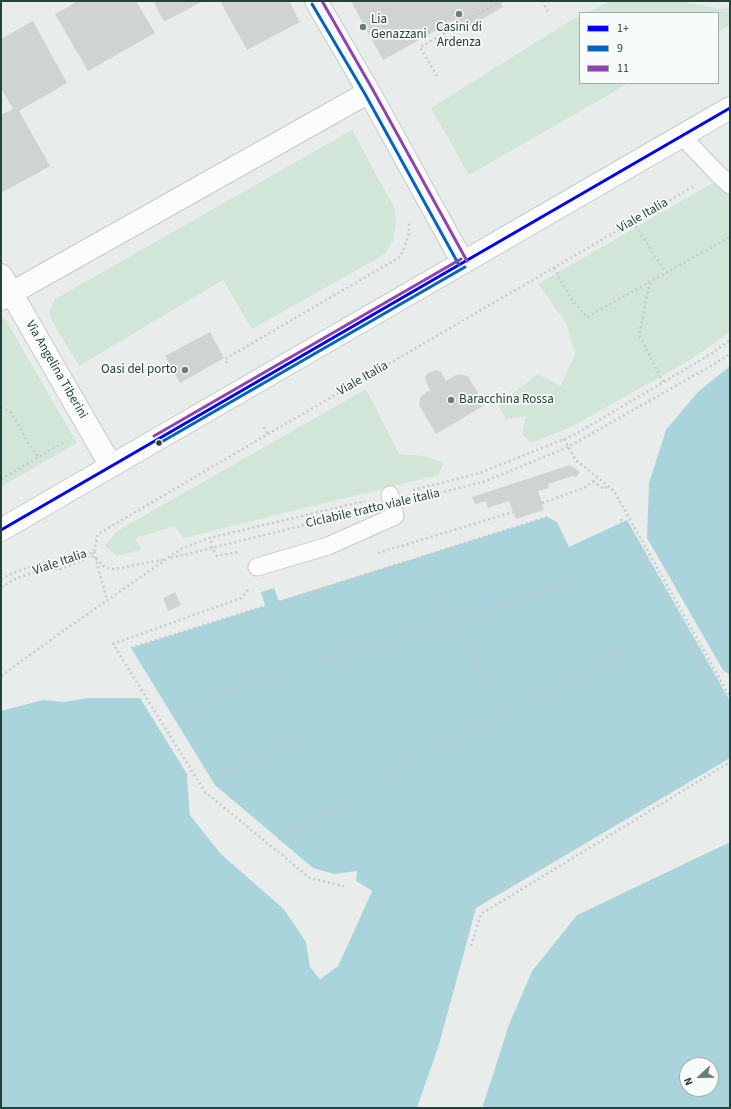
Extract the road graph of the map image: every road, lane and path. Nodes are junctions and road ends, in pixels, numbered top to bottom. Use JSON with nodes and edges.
{"nodes":[{"id":1,"x":316,"y":1,"type":"edge"},
{"id":2,"x":501,"y":1,"type":"edge"},
{"id":3,"x":542,"y":1,"type":"edge"},
{"id":4,"x":549,"y":13,"type":"dead end"},
{"id":5,"x":437,"y":76,"type":"dead end"},
{"id":6,"x":369,"y":92,"type":"junction"},
{"id":7,"x":730,"y":108,"type":"edge"},
{"id":8,"x":682,"y":136,"type":"junction"},
{"id":9,"x":717,"y":173,"type":"junction"},
{"id":10,"x":730,"y":185,"type":"edge"},
{"id":11,"x":409,"y":217,"type":"dead end"},
{"id":12,"x":632,"y":222,"type":"junction"},
{"id":13,"x":730,"y":236,"type":"edge"},
{"id":14,"x":463,"y":263,"type":"junction"},
{"id":15,"x":554,"y":268,"type":"junction"},
{"id":16,"x":666,"y":273,"type":"junction"},
{"id":17,"x":650,"y":282,"type":"junction"},
{"id":18,"x":4,"y":289,"type":"edge"},
{"id":19,"x":730,"y":354,"type":"edge"},
{"id":20,"x":227,"y":363,"type":"dead end"},
{"id":21,"x":663,"y":382,"type":"dead end"},
{"id":22,"x":1,"y":407,"type":"edge"},
{"id":23,"x":89,"y":427,"type":"junction"},
{"id":24,"x":264,"y":427,"type":"dead end"},
{"id":25,"x":268,"y":434,"type":"junction"},
{"id":26,"x":564,"y":439,"type":"dead end"},
{"id":27,"x":568,"y":447,"type":"junction"},
{"id":28,"x":38,"y":457,"type":"junction"},
{"id":29,"x":111,"y":466,"type":"junction"},
{"id":30,"x":597,"y":478,"type":"junction"},
{"id":31,"x":1,"y":479,"type":"edge"},
{"id":32,"x":593,"y":481,"type":"junction"},
{"id":33,"x":608,"y":486,"type":"junction"},
{"id":34,"x":391,"y":500,"type":"joint"},
{"id":35,"x":542,"y":503,"type":"dead end"},
{"id":36,"x":513,"y":512,"type":"dead end"},
{"id":37,"x":547,"y":517,"type":"dead end"},
{"id":38,"x":620,"y":519,"type":"dead end"},
{"id":39,"x":314,"y":523,"type":"dead end"},
{"id":40,"x":1,"y":530,"type":"edge"},
{"id":41,"x":211,"y":541,"type":"dead end"},
{"id":42,"x":212,"y":547,"type":"junction"},
{"id":43,"x":94,"y":552,"type":"junction"},
{"id":44,"x":371,"y":555,"type":"dead end"},
{"id":45,"x":95,"y":557,"type":"junction"},
{"id":46,"x":408,"y":561,"type":"dead end"},
{"id":47,"x":51,"y":566,"type":"junction"},
{"id":48,"x":257,"y":567,"type":"junction"},
{"id":49,"x":1,"y":580,"type":"edge"},
{"id":50,"x":574,"y":582,"type":"dead end"},
{"id":51,"x":1,"y":587,"type":"edge"},
{"id":52,"x":107,"y":600,"type":"dead end"},
{"id":53,"x":279,"y":602,"type":"dead end"},
{"id":54,"x":265,"y":606,"type":"dead end"},
{"id":55,"x":450,"y":620,"type":"junction"},
{"id":56,"x":131,"y":648,"type":"dead end"},
{"id":57,"x":624,"y":650,"type":"dead end"},
{"id":58,"x":320,"y":663,"type":"dead end"},
{"id":59,"x":286,"y":674,"type":"dead end"},
{"id":60,"x":730,"y":697,"type":"edge"},
{"id":61,"x":504,"y":712,"type":"junction"},
{"id":62,"x":171,"y":713,"type":"dead end"},
{"id":63,"x":730,"y":717,"type":"edge"},
{"id":64,"x":321,"y":732,"type":"dead end"},
{"id":65,"x":730,"y":762,"type":"edge"},
{"id":66,"x":705,"y":765,"type":"dead end"},
{"id":67,"x":392,"y":770,"type":"dead end"},
{"id":68,"x":211,"y":778,"type":"dead end"},
{"id":69,"x":360,"y":798,"type":"dead end"},
{"id":70,"x":278,"y":839,"type":"dead end"},
{"id":71,"x":344,"y":886,"type":"dead end"},
{"id":72,"x":461,"y":935,"type":"dead end"},
{"id":73,"x":471,"y":946,"type":"dead end"}],
"edges":[{"from":1,"to":6,"type":"street"},
{"from":2,"to":5,"type":"path"},
{"from":3,"to":4,"type":"path"},
{"from":6,"to":14,"type":"street"},
{"from":6,"to":18,"type":"street"},
{"from":7,"to":8,"type":"street"},
{"from":8,"to":9,"type":"lane"},
{"from":8,"to":14,"type":"street"},
{"from":9,"to":10,"type":"lane"},
{"from":9,"to":12,"type":"path","name":"Viale Italia"},
{"from":11,"to":20,"type":"path"},
{"from":12,"to":15,"type":"path","name":"Viale Italia"},
{"from":12,"to":16,"type":"path"},
{"from":13,"to":16,"type":"path"},
{"from":14,"to":29,"type":"street"},
{"from":15,"to":17,"type":"path"},
{"from":15,"to":25,"type":"path","name":"Viale Italia"},
{"from":16,"to":17,"type":"path"},
{"from":17,"to":21,"type":"path"},
{"from":18,"to":23,"type":"street","name":"Via Angelina Tiberini"},
{"from":19,"to":27,"type":"path","name":"Ciclabile tratto viale italia"},
{"from":22,"to":28,"type":"path"},
{"from":23,"to":28,"type":"path"},
{"from":23,"to":29,"type":"street","name":"Via Angelina Tiberini"},
{"from":24,"to":25,"type":"path"},
{"from":25,"to":43,"type":"path","name":"Viale Italia"},
{"from":26,"to":27,"type":"path"},
{"from":27,"to":30,"type":"path"},
{"from":27,"to":34,"type":"path","name":"Ciclabile tratto viale italia"},
{"from":28,"to":31,"type":"path"},
{"from":29,"to":40,"type":"street"},
{"from":30,"to":32,"type":"path"},
{"from":30,"to":33,"type":"path"},
{"from":32,"to":33,"type":"path"},
{"from":32,"to":35,"type":"path"},
{"from":33,"to":60,"type":"path"},
{"from":34,"to":48,"type":"lane"},
{"from":36,"to":44,"type":"path"},
{"from":37,"to":55,"type":"path"},
{"from":38,"to":63,"type":"path"},
{"from":39,"to":42,"type":"path","name":"Ciclabile tratto viale italia"},
{"from":41,"to":42,"type":"path"},
{"from":42,"to":45,"type":"path","name":"Ciclabile tratto viale italia"},
{"from":42,"to":48,"type":"path"},
{"from":43,"to":45,"type":"path"},
{"from":43,"to":47,"type":"path","name":"Viale Italia"},
{"from":45,"to":47,"type":"path"},
{"from":45,"to":52,"type":"path"},
{"from":46,"to":53,"type":"path"},
{"from":47,"to":49,"type":"path"},
{"from":47,"to":51,"type":"path","name":"Viale Italia"},
{"from":48,"to":71,"type":"path"},
{"from":50,"to":55,"type":"path"},
{"from":54,"to":56,"type":"path"},
{"from":55,"to":58,"type":"path"},
{"from":55,"to":61,"type":"path"},
{"from":57,"to":61,"type":"path"},
{"from":59,"to":62,"type":"path"},
{"from":61,"to":67,"type":"path"},
{"from":64,"to":68,"type":"path"},
{"from":65,"to":73,"type":"path"},
{"from":66,"to":72,"type":"path"},
{"from":69,"to":70,"type":"path"}]}
